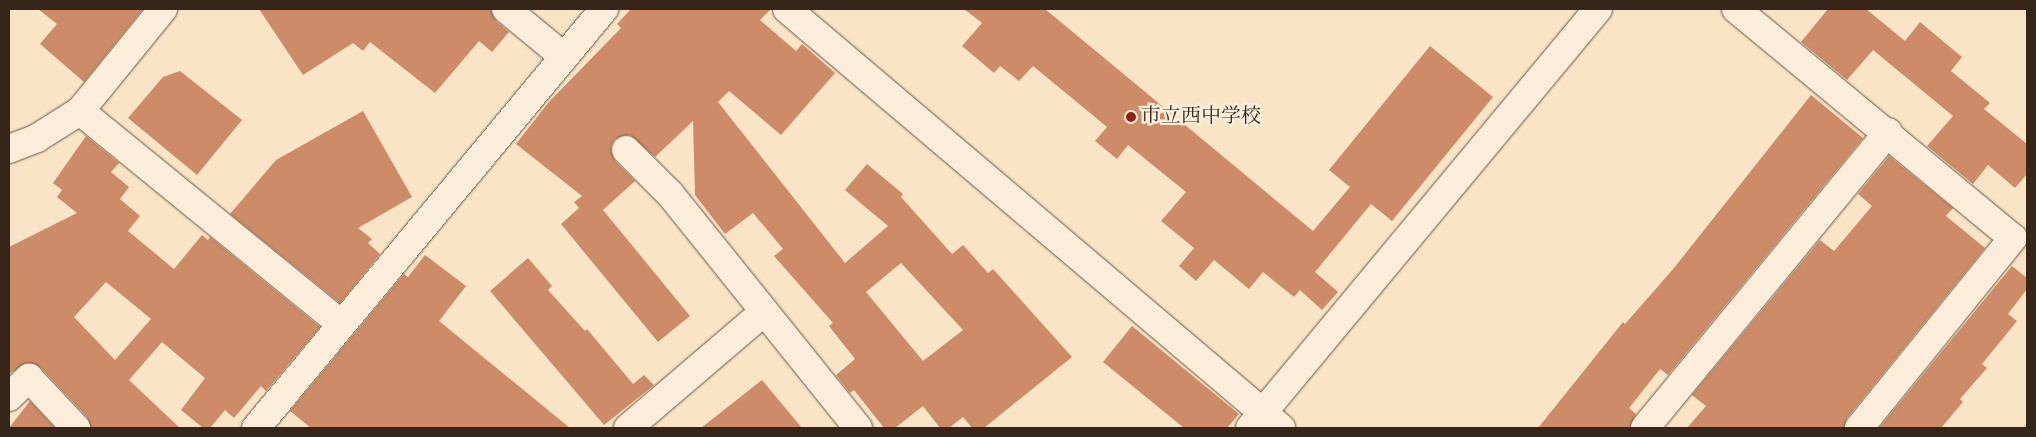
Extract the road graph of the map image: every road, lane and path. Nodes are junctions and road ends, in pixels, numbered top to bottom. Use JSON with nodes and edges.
{"nodes":[{"id":1,"x":163,"y":9,"type":"edge"},
{"id":2,"x":506,"y":9,"type":"edge"},
{"id":3,"x":604,"y":9,"type":"edge"},
{"id":4,"x":787,"y":9,"type":"edge"},
{"id":5,"x":1598,"y":9,"type":"edge"},
{"id":6,"x":1736,"y":9,"type":"edge"},
{"id":7,"x":564,"y":57,"type":"junction"},
{"id":8,"x":80,"y":111,"type":"junction"},
{"id":9,"x":1888,"y":132,"type":"junction"},
{"id":10,"x":9,"y":149,"type":"edge"},
{"id":11,"x":626,"y":150,"type":"dead end"},
{"id":12,"x":764,"y":312,"type":"junction"},
{"id":13,"x":341,"y":324,"type":"junction"},
{"id":14,"x":9,"y":397,"type":"edge"},
{"id":15,"x":1265,"y":423,"type":"edge"},
{"id":16,"x":76,"y":428,"type":"edge"},
{"id":17,"x":256,"y":428,"type":"edge"},
{"id":18,"x":628,"y":428,"type":"edge"},
{"id":19,"x":858,"y":428,"type":"edge"},
{"id":20,"x":1645,"y":428,"type":"edge"},
{"id":21,"x":1859,"y":428,"type":"edge"}],
"edges":[{"from":1,"to":8,"type":"street"},
{"from":2,"to":7,"type":"street"},
{"from":3,"to":7,"type":"street"},
{"from":4,"to":15,"type":"street"},
{"from":5,"to":15,"type":"street"},
{"from":6,"to":9,"type":"street"},
{"from":7,"to":13,"type":"street"},
{"from":8,"to":10,"type":"street"},
{"from":8,"to":13,"type":"street"},
{"from":9,"to":20,"type":"street"},
{"from":9,"to":21,"type":"street"},
{"from":11,"to":12,"type":"street"},
{"from":12,"to":18,"type":"street"},
{"from":12,"to":19,"type":"street"},
{"from":13,"to":17,"type":"street"},
{"from":14,"to":16,"type":"street"}]}
